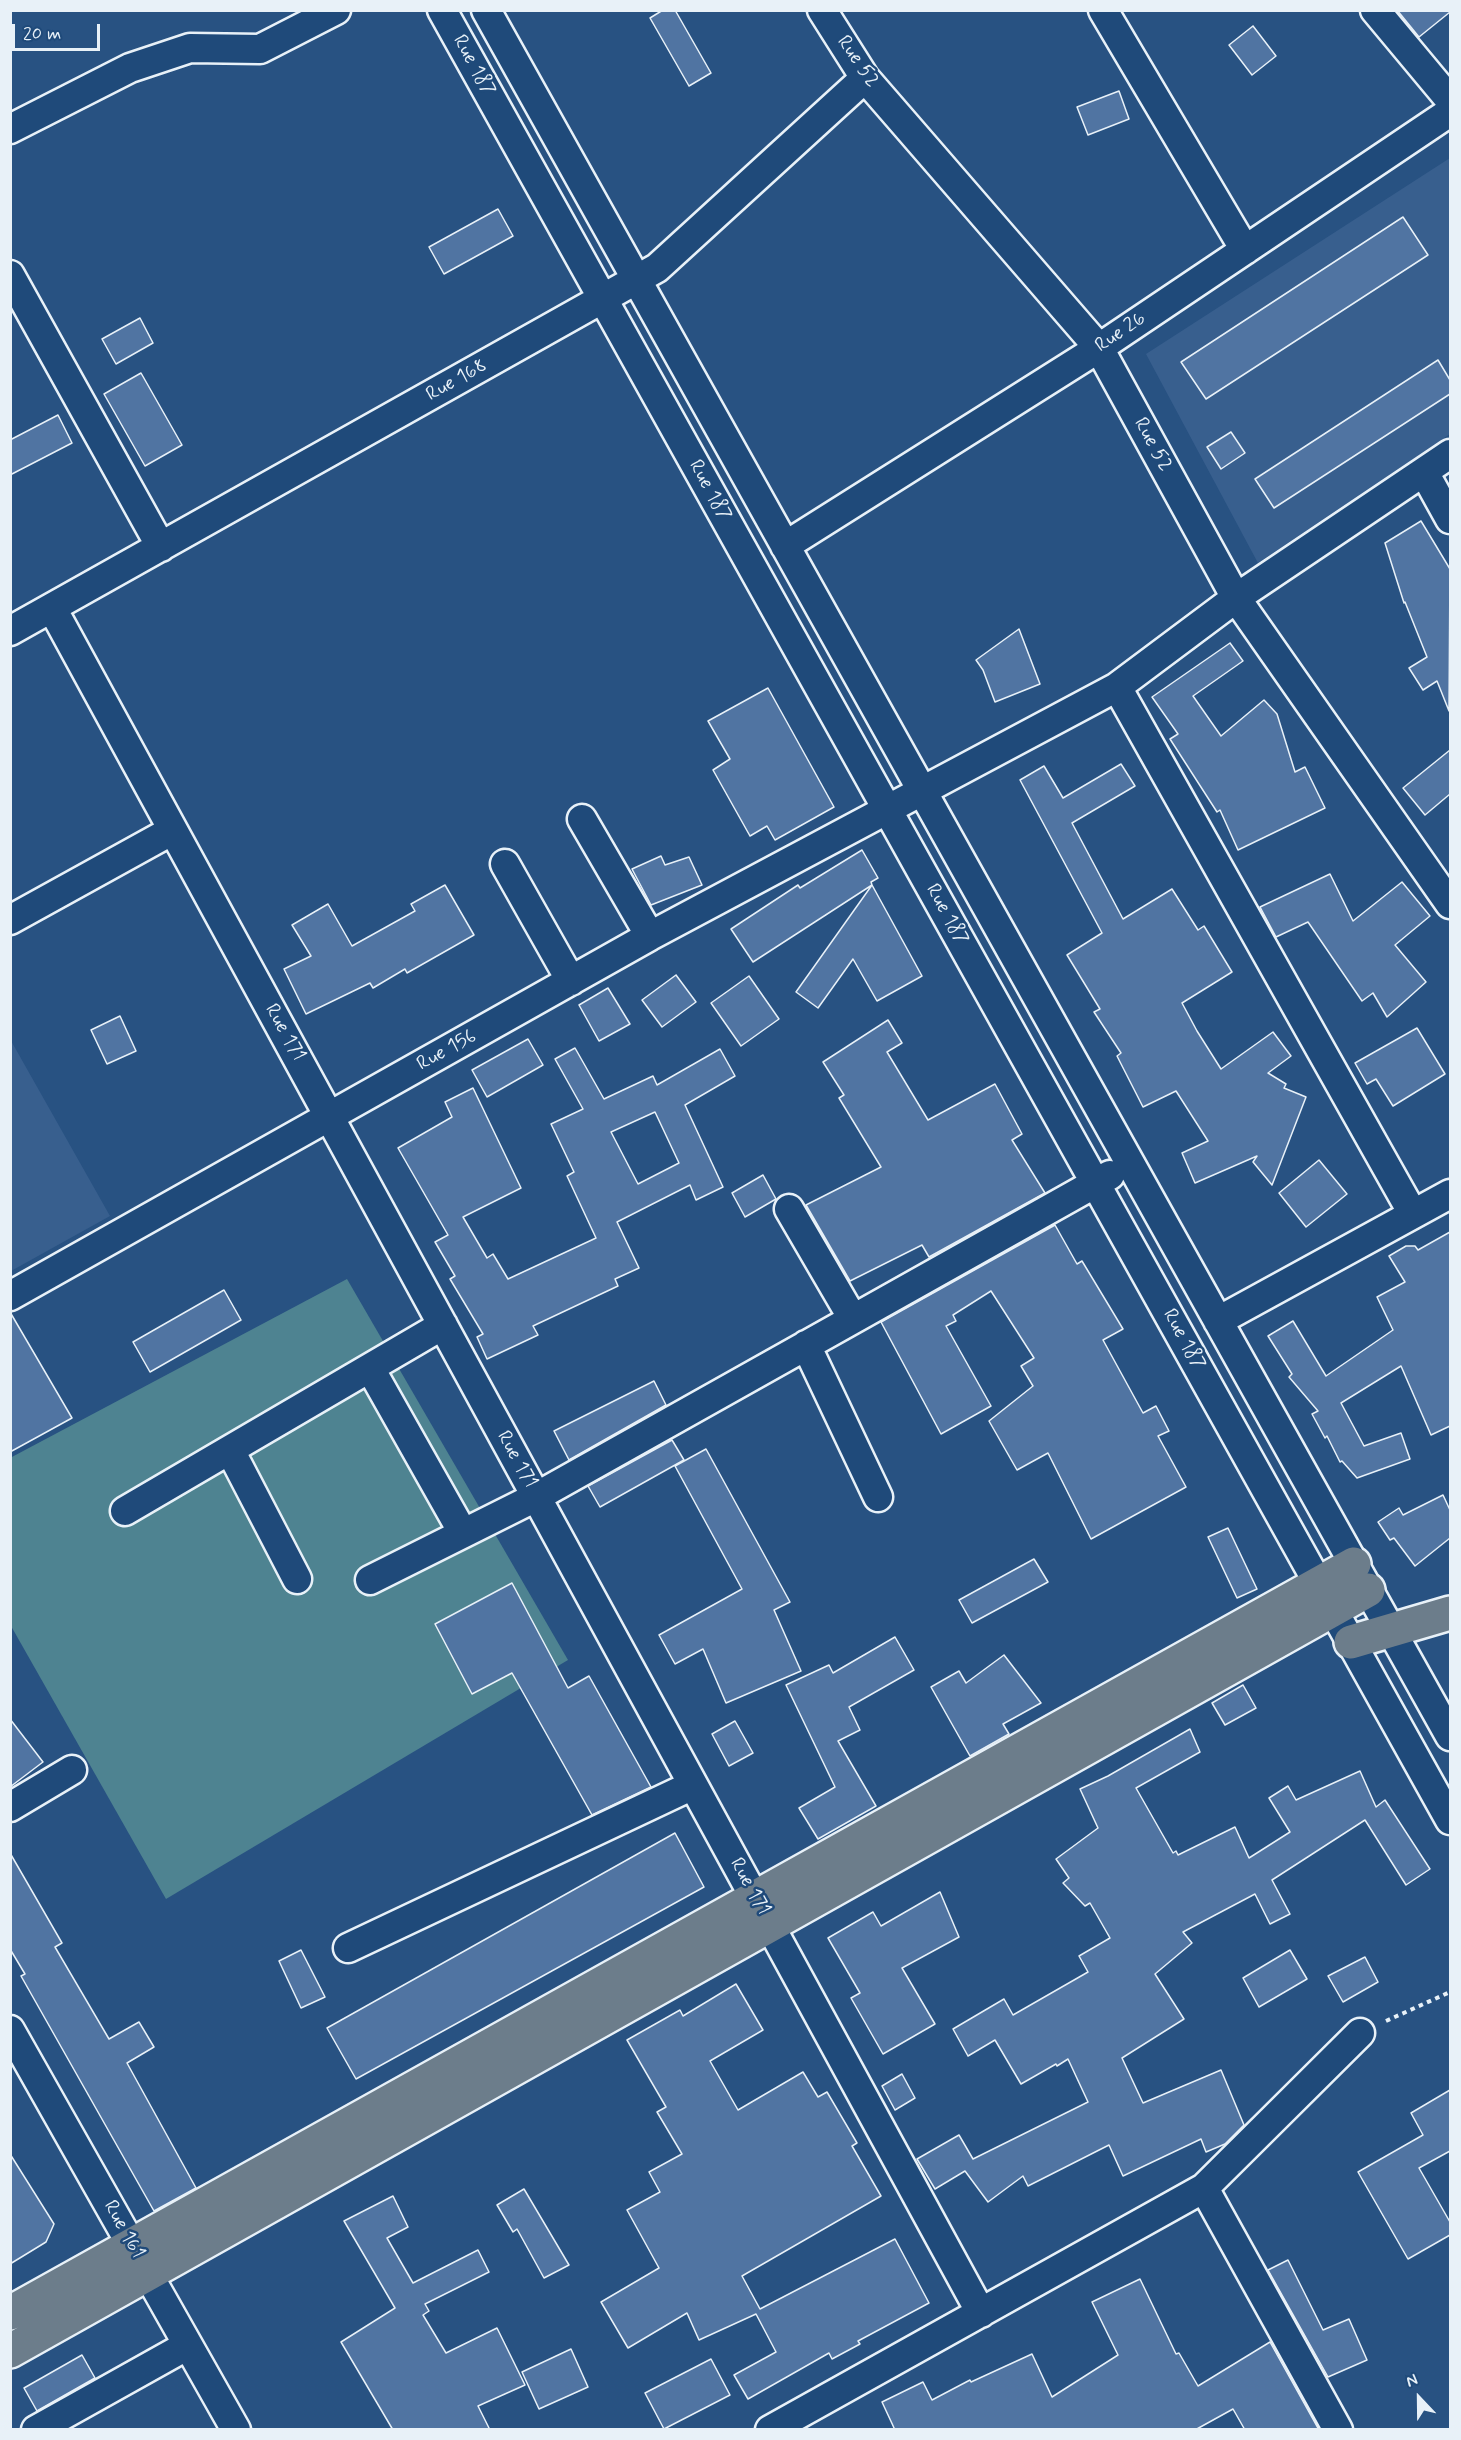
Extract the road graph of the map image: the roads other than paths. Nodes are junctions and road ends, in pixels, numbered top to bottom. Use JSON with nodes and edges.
{"nodes":[{"id":1,"x":336,"y":10,"type":"edge"},
{"id":2,"x":442,"y":10,"type":"edge"},
{"id":3,"x":486,"y":10,"type":"edge"},
{"id":4,"x":822,"y":10,"type":"edge"},
{"id":5,"x":1103,"y":10,"type":"edge"},
{"id":6,"x":1375,"y":10,"type":"edge"},
{"id":7,"x":865,"y":78,"type":"junction"},
{"id":8,"x":1450,"y":100,"type":"edge"},
{"id":9,"x":1450,"y":112,"type":"edge"},
{"id":10,"x":10,"y":129,"type":"edge"},
{"id":11,"x":1245,"y":250,"type":"junction"},
{"id":12,"x":10,"y":275,"type":"edge"},
{"id":13,"x":637,"y":280,"type":"junction"},
{"id":14,"x":603,"y":299,"type":"junction"},
{"id":15,"x":1098,"y":348,"type":"junction"},
{"id":16,"x":1450,"y":454,"type":"edge"},
{"id":17,"x":1424,"y":472,"type":"junction"},
{"id":18,"x":1450,"y":519,"type":"edge"},
{"id":19,"x":785,"y":546,"type":"junction"},
{"id":20,"x":161,"y":547,"type":"junction"},
{"id":21,"x":1236,"y":598,"type":"junction"},
{"id":22,"x":52,"y":608,"type":"junction"},
{"id":23,"x":10,"y":631,"type":"edge"},
{"id":24,"x":1117,"y":687,"type":"junction"},
{"id":25,"x":922,"y":790,"type":"junction"},
{"id":26,"x":886,"y":808,"type":"junction"},
{"id":27,"x":582,"y":819,"type":"dead end"},
{"id":28,"x":174,"y":830,"type":"junction"},
{"id":29,"x":505,"y":864,"type":"dead end"},
{"id":30,"x":1450,"y":904,"type":"edge"},
{"id":31,"x":10,"y":920,"type":"edge"},
{"id":32,"x":650,"y":936,"type":"junction"},
{"id":33,"x":571,"y":981,"type":"junction"},
{"id":34,"x":330,"y":1117,"type":"junction"},
{"id":35,"x":1130,"y":1163,"type":"junction"},
{"id":36,"x":1095,"y":1183,"type":"junction"},
{"id":37,"x":1450,"y":1194,"type":"edge"},
{"id":38,"x":789,"y":1209,"type":"dead end"},
{"id":39,"x":1413,"y":1214,"type":"junction"},
{"id":40,"x":10,"y":1296,"type":"edge"},
{"id":41,"x":853,"y":1319,"type":"junction"},
{"id":42,"x":1218,"y":1321,"type":"junction"},
{"id":43,"x":443,"y":1325,"type":"junction"},
{"id":44,"x":806,"y":1345,"type":"junction"},
{"id":45,"x":370,"y":1368,"type":"junction"},
{"id":46,"x":230,"y":1450,"type":"junction"},
{"id":47,"x":536,"y":1497,"type":"junction"},
{"id":48,"x":878,"y":1497,"type":"dead end"},
{"id":49,"x":125,"y":1511,"type":"dead end"},
{"id":50,"x":463,"y":1533,"type":"junction"},
{"id":51,"x":1361,"y":1577,"type":"junction"},
{"id":52,"x":297,"y":1579,"type":"dead end"},
{"id":53,"x":370,"y":1580,"type":"dead end"},
{"id":54,"x":1326,"y":1597,"type":"junction"},
{"id":55,"x":1450,"y":1613,"type":"edge"},
{"id":56,"x":1392,"y":1630,"type":"junction"},
{"id":57,"x":1351,"y":1642,"type":"junction"},
{"id":58,"x":1450,"y":1736,"type":"edge"},
{"id":59,"x":72,"y":1770,"type":"dead end"},
{"id":60,"x":693,"y":1785,"type":"junction"},
{"id":61,"x":10,"y":1807,"type":"edge"},
{"id":62,"x":1450,"y":1820,"type":"edge"},
{"id":63,"x":762,"y":1912,"type":"junction"},
{"id":64,"x":348,"y":1948,"type":"dead end"},
{"id":65,"x":10,"y":2030,"type":"edge"},
{"id":66,"x":1360,"y":2033,"type":"road end"},
{"id":67,"x":1204,"y":2188,"type":"junction"},
{"id":68,"x":132,"y":2246,"type":"junction"},
{"id":69,"x":148,"y":2274,"type":"junction"},
{"id":70,"x":10,"y":2313,"type":"edge"},
{"id":71,"x":981,"y":2313,"type":"junction"},
{"id":72,"x":188,"y":2345,"type":"junction"},
{"id":73,"x":10,"y":2351,"type":"edge"},
{"id":74,"x":36,"y":2430,"type":"edge"},
{"id":75,"x":236,"y":2430,"type":"edge"},
{"id":76,"x":770,"y":2430,"type":"edge"},
{"id":77,"x":1338,"y":2430,"type":"edge"}],
"edges":[{"from":1,"to":10,"type":"street"},
{"from":2,"to":14,"type":"street","name":"Rue 187"},
{"from":3,"to":13,"type":"street","name":"Rue 187"},
{"from":4,"to":7,"type":"street","name":"Rue 52"},
{"from":5,"to":11,"type":"street"},
{"from":6,"to":8,"type":"street"},
{"from":7,"to":13,"type":"street","name":"Rue 168"},
{"from":7,"to":15,"type":"street","name":"Rue 52"},
{"from":9,"to":11,"type":"street","name":"Rue 26"},
{"from":11,"to":15,"type":"street","name":"Rue 26"},
{"from":12,"to":20,"type":"street"},
{"from":13,"to":14,"type":"street","name":"Rue 168"},
{"from":13,"to":19,"type":"street","name":"Rue 187"},
{"from":14,"to":20,"type":"street","name":"Rue 168"},
{"from":14,"to":26,"type":"street","name":"Rue 187"},
{"from":15,"to":19,"type":"street","name":"Rue 26"},
{"from":15,"to":21,"type":"street","name":"Rue 52"},
{"from":16,"to":17,"type":"street","name":"Rue 156"},
{"from":17,"to":18,"type":"street"},
{"from":17,"to":21,"type":"street","name":"Rue 156"},
{"from":19,"to":25,"type":"street","name":"Rue 187"},
{"from":20,"to":22,"type":"street","name":"Rue 168"},
{"from":21,"to":24,"type":"street","name":"Rue 156"},
{"from":21,"to":30,"type":"street","name":"Rue 52"},
{"from":22,"to":23,"type":"street","name":"Rue 168"},
{"from":22,"to":28,"type":"street","name":"Rue 171"},
{"from":24,"to":25,"type":"street","name":"Rue 156"},
{"from":24,"to":39,"type":"street"},
{"from":25,"to":26,"type":"street","name":"Rue 156"},
{"from":25,"to":35,"type":"street","name":"Rue 187"},
{"from":26,"to":32,"type":"street","name":"Rue 156"},
{"from":26,"to":36,"type":"street","name":"Rue 187"},
{"from":27,"to":32,"type":"street"},
{"from":28,"to":31,"type":"street"},
{"from":28,"to":34,"type":"street","name":"Rue 171"},
{"from":29,"to":33,"type":"street"},
{"from":32,"to":33,"type":"street","name":"Rue 156"},
{"from":33,"to":34,"type":"street","name":"Rue 156"},
{"from":34,"to":40,"type":"street","name":"Rue 156"},
{"from":34,"to":43,"type":"street","name":"Rue 171"},
{"from":35,"to":36,"type":"street"},
{"from":35,"to":42,"type":"street","name":"Rue 187"},
{"from":36,"to":41,"type":"street"},
{"from":36,"to":54,"type":"street","name":"Rue 187"},
{"from":37,"to":39,"type":"street"},
{"from":38,"to":41,"type":"street"},
{"from":39,"to":42,"type":"street"},
{"from":41,"to":44,"type":"street"},
{"from":42,"to":51,"type":"street","name":"Rue 187"},
{"from":43,"to":45,"type":"street"},
{"from":43,"to":47,"type":"street","name":"Rue 171"},
{"from":44,"to":47,"type":"street"},
{"from":44,"to":48,"type":"street"},
{"from":45,"to":46,"type":"street"},
{"from":45,"to":50,"type":"street"},
{"from":46,"to":49,"type":"street"},
{"from":46,"to":52,"type":"street"},
{"from":47,"to":50,"type":"street"},
{"from":47,"to":60,"type":"street","name":"Rue 171"},
{"from":50,"to":53,"type":"street"},
{"from":51,"to":54,"type":"main road"},
{"from":51,"to":56,"type":"street","name":"Rue 187"},
{"from":54,"to":57,"type":"street","name":"Rue 187"},
{"from":54,"to":63,"type":"main road"},
{"from":55,"to":56,"type":"main road"},
{"from":56,"to":57,"type":"main road"},
{"from":56,"to":58,"type":"street","name":"Rue 187"},
{"from":57,"to":62,"type":"street","name":"Rue 187"},
{"from":59,"to":61,"type":"street"},
{"from":60,"to":63,"type":"street","name":"Rue 171"},
{"from":60,"to":64,"type":"street"},
{"from":63,"to":68,"type":"main road"},
{"from":63,"to":69,"type":"main road"},
{"from":63,"to":71,"type":"street","name":"Rue 171"},
{"from":65,"to":68,"type":"street","name":"Rue 161"},
{"from":66,"to":67,"type":"street"},
{"from":67,"to":71,"type":"street"},
{"from":67,"to":77,"type":"street"},
{"from":68,"to":69,"type":"street","name":"Rue 161"},
{"from":68,"to":70,"type":"main road"},
{"from":69,"to":72,"type":"street","name":"Rue 161"},
{"from":69,"to":73,"type":"main road"},
{"from":71,"to":76,"type":"street"},
{"from":72,"to":74,"type":"street"},
{"from":72,"to":75,"type":"street","name":"Rue 161"}]}
